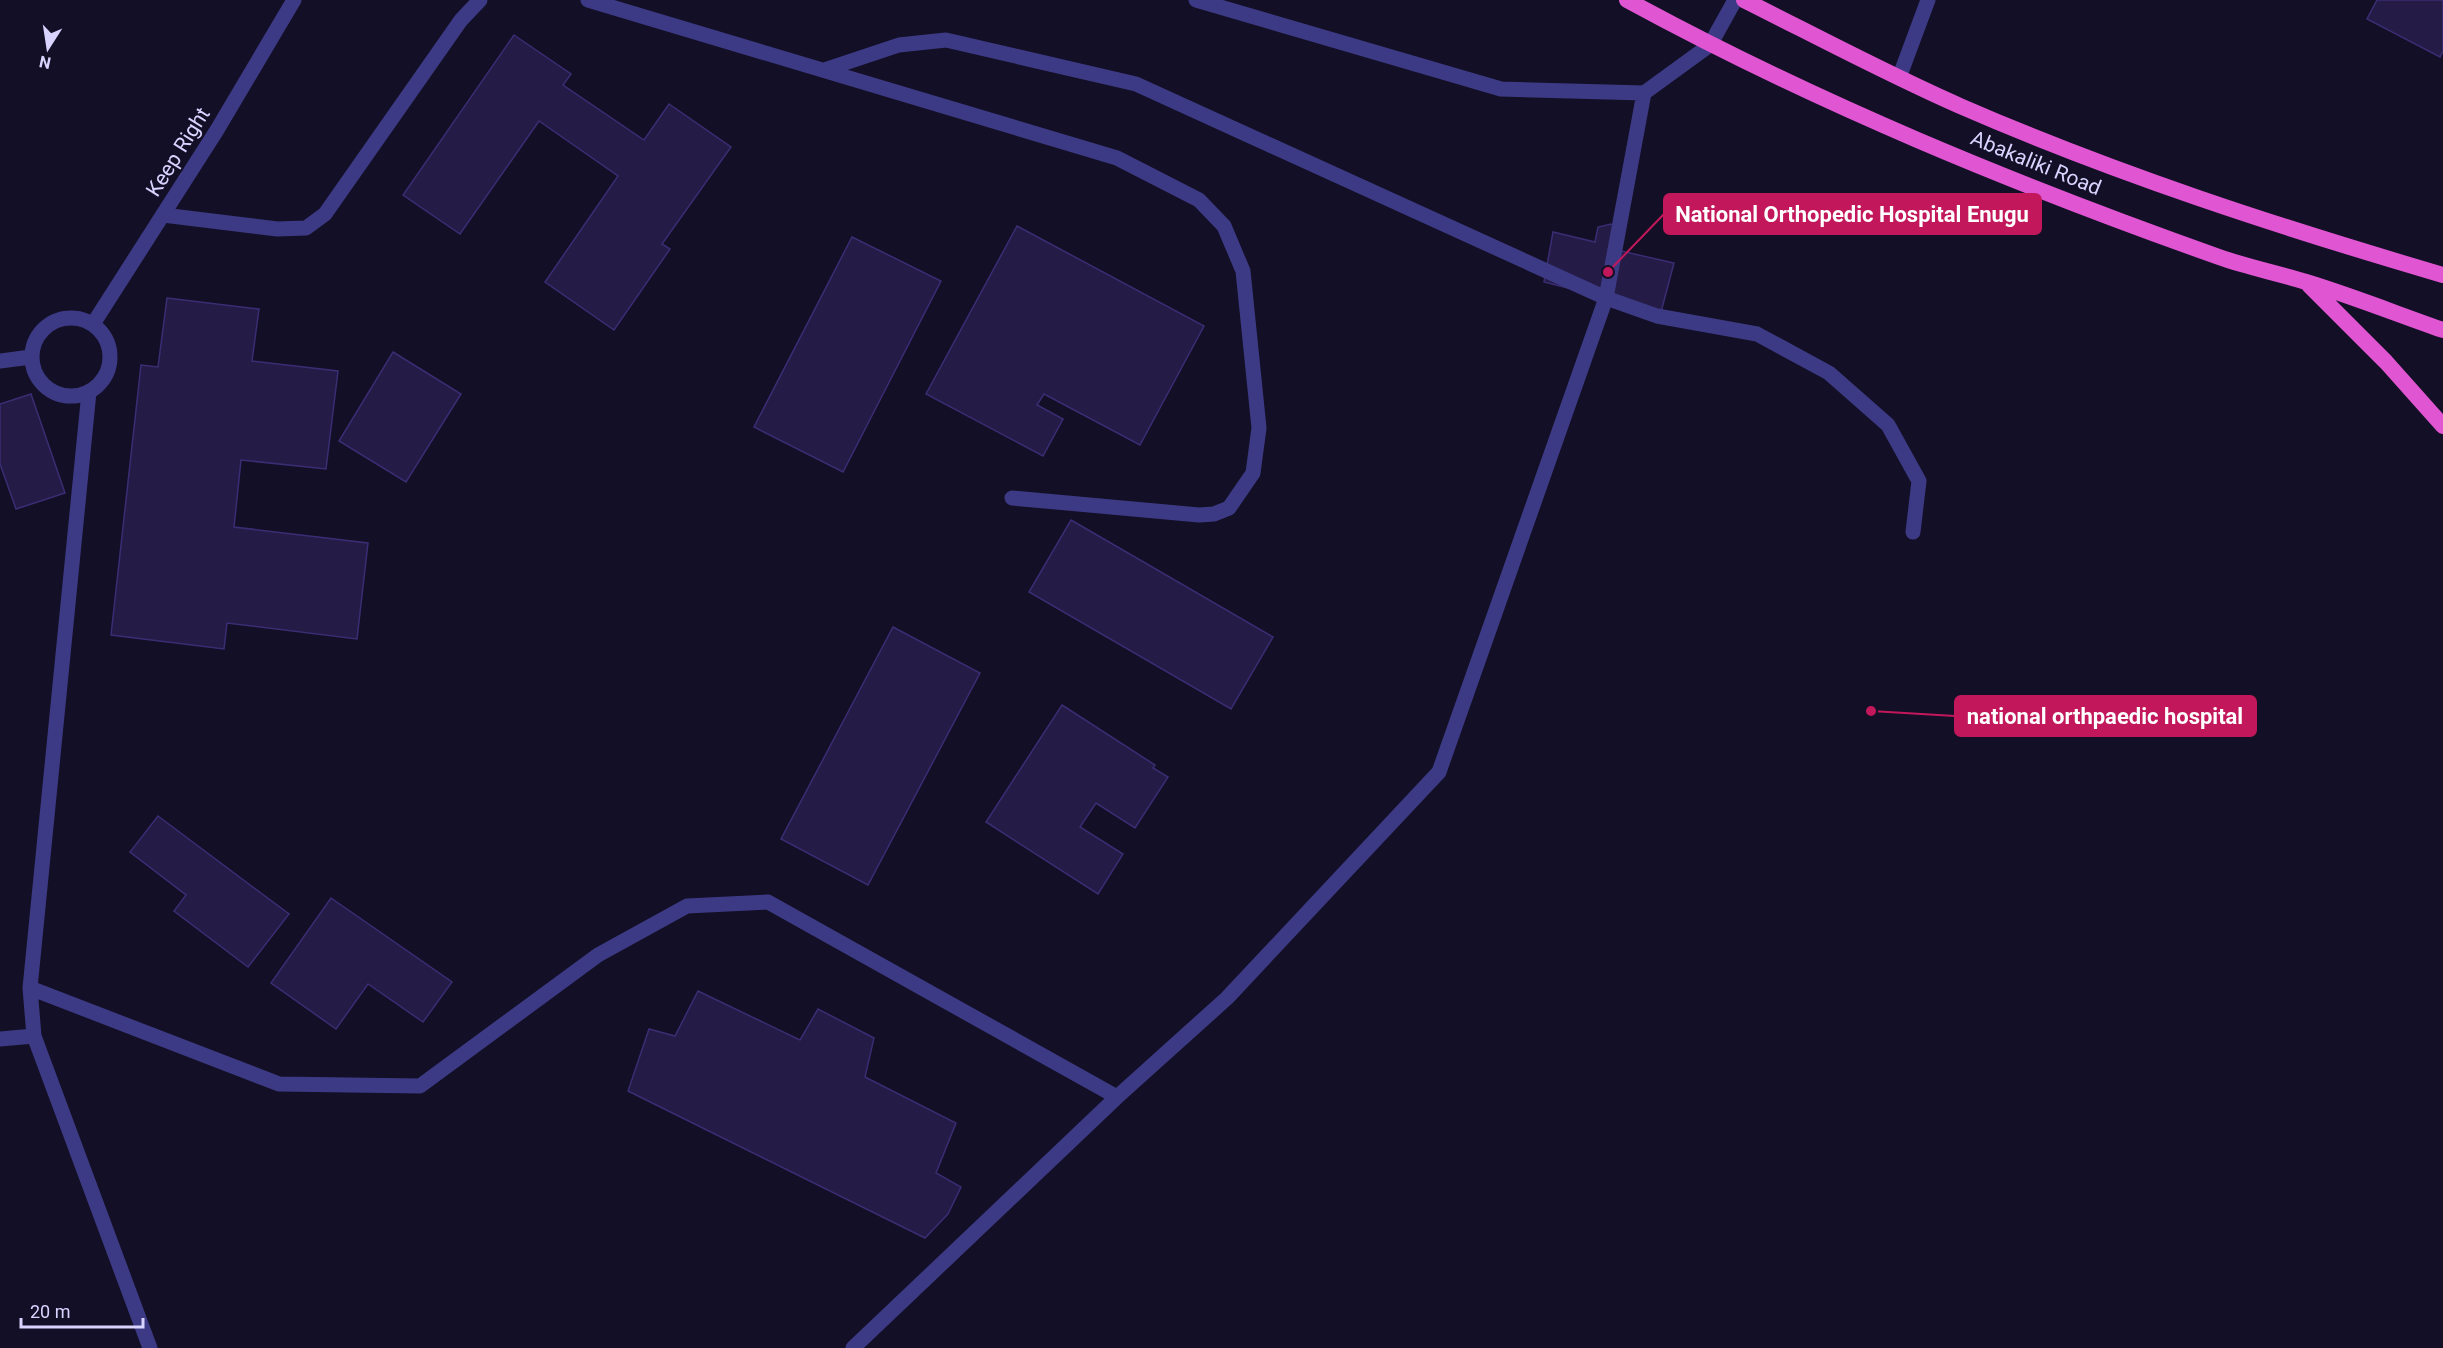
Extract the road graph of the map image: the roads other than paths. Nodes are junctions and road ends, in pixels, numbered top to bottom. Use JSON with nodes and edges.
{"nodes":[{"id":1,"x":294,"y":0,"type":"edge"},
{"id":2,"x":480,"y":0,"type":"edge"},
{"id":3,"x":588,"y":0,"type":"edge"},
{"id":4,"x":1196,"y":0,"type":"edge"},
{"id":5,"x":1627,"y":0,"type":"edge"},
{"id":6,"x":1735,"y":0,"type":"edge"},
{"id":7,"x":1744,"y":0,"type":"edge"},
{"id":8,"x":1928,"y":0,"type":"edge"},
{"id":9,"x":1710,"y":45,"type":"junction"},
{"id":10,"x":824,"y":70,"type":"junction"},
{"id":11,"x":1899,"y":78,"type":"junction"},
{"id":12,"x":1644,"y":93,"type":"junction"},
{"id":13,"x":163,"y":215,"type":"junction"},
{"id":14,"x":2443,"y":275,"type":"edge"},
{"id":15,"x":2307,"y":282,"type":"junction"},
{"id":16,"x":1606,"y":298,"type":"junction"},
{"id":17,"x":93,"y":324,"type":"junction"},
{"id":18,"x":2443,"y":330,"type":"edge"},
{"id":19,"x":31,"y":357,"type":"junction"},
{"id":20,"x":0,"y":361,"type":"edge"},
{"id":21,"x":89,"y":392,"type":"junction"},
{"id":22,"x":2443,"y":426,"type":"edge"},
{"id":23,"x":1012,"y":498,"type":"dead end"},
{"id":24,"x":1913,"y":532,"type":"dead end"},
{"id":25,"x":30,"y":988,"type":"junction"},
{"id":26,"x":34,"y":1036,"type":"junction"},
{"id":27,"x":0,"y":1039,"type":"edge"},
{"id":28,"x":1117,"y":1097,"type":"junction"},
{"id":29,"x":150,"y":1348,"type":"edge"},
{"id":30,"x":853,"y":1348,"type":"edge"}],
"edges":[{"from":1,"to":13,"type":"street","name":"Keep Right"},
{"from":2,"to":13,"type":"street"},
{"from":3,"to":10,"type":"street"},
{"from":4,"to":12,"type":"street"},
{"from":5,"to":9,"type":"highway","name":"Abakaliki Road"},
{"from":6,"to":9,"type":"street"},
{"from":7,"to":11,"type":"highway","name":"Abakaliki Road"},
{"from":8,"to":11,"type":"street"},
{"from":9,"to":12,"type":"street"},
{"from":9,"to":15,"type":"highway","name":"Abakaliki Road"},
{"from":10,"to":16,"type":"street"},
{"from":10,"to":23,"type":"street"},
{"from":11,"to":14,"type":"highway","name":"Abakaliki Road"},
{"from":12,"to":16,"type":"street"},
{"from":13,"to":17,"type":"street","name":"Keep Right"},
{"from":15,"to":18,"type":"highway","name":"Abakaliki Road"},
{"from":15,"to":22,"type":"highway"},
{"from":16,"to":24,"type":"street"},
{"from":16,"to":28,"type":"street"},
{"from":17,"to":19,"type":"street"},
{"from":17,"to":21,"type":"street"},
{"from":19,"to":20,"type":"street"},
{"from":19,"to":21,"type":"street"},
{"from":21,"to":25,"type":"street"},
{"from":25,"to":26,"type":"street"},
{"from":25,"to":28,"type":"street"},
{"from":26,"to":27,"type":"street"},
{"from":26,"to":29,"type":"street"},
{"from":28,"to":30,"type":"street"}]}
